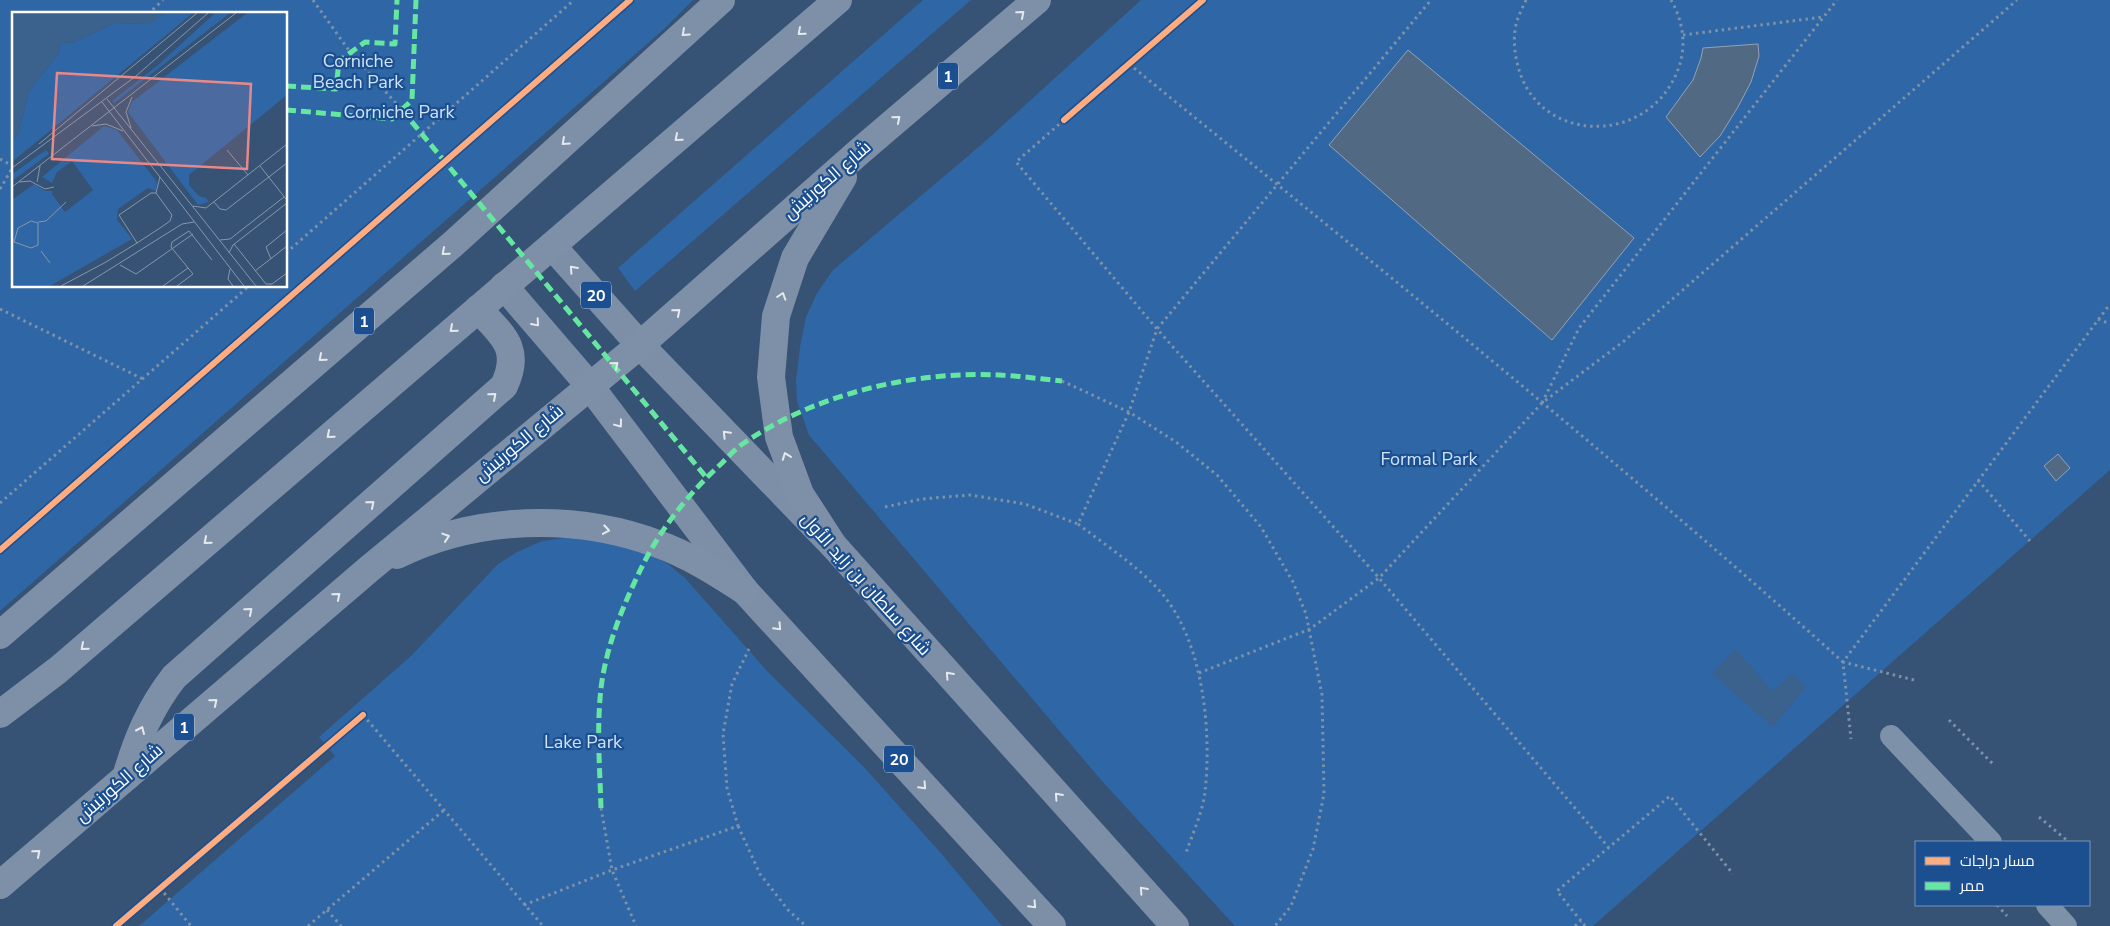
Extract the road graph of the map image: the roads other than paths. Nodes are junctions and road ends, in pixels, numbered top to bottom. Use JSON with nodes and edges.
{"nodes":[{"id":1,"x":721,"y":0,"type":"edge"},
{"id":2,"x":838,"y":0,"type":"edge"},
{"id":3,"x":1036,"y":0,"type":"edge"},
{"id":4,"x":860,"y":151,"type":"junction"},
{"id":5,"x":552,"y":246,"type":"junction"},
{"id":6,"x":504,"y":286,"type":"junction"},
{"id":7,"x":478,"y":309,"type":"junction"},
{"id":8,"x":640,"y":345,"type":"junction"},
{"id":9,"x":589,"y":385,"type":"junction"},
{"id":10,"x":833,"y":545,"type":"junction"},
{"id":11,"x":369,"y":569,"type":"junction"},
{"id":12,"x":745,"y":591,"type":"junction"},
{"id":13,"x":0,"y":635,"type":"edge"},
{"id":14,"x":0,"y":714,"type":"edge"},
{"id":15,"x":1891,"y":736,"type":"dead end"},
{"id":16,"x":126,"y":777,"type":"junction"},
{"id":17,"x":1990,"y":841,"type":"edge"},
{"id":18,"x":0,"y":884,"type":"edge"},
{"id":19,"x":2048,"y":906,"type":"edge"},
{"id":20,"x":1052,"y":926,"type":"edge"},
{"id":21,"x":1175,"y":926,"type":"edge"},
{"id":22,"x":2066,"y":926,"type":"edge"}],
"edges":[{"from":1,"to":13,"type":"highway","number":"1","one_way":true},
{"from":2,"to":5,"type":"highway","one_way":true},
{"from":4,"to":3,"type":"highway","name":"شارع الكورنيش","number":"1","one_way":true},
{"from":8,"to":4,"type":"highway","name":"شارع الكورنيش","number":"1","one_way":true},
{"from":10,"to":4,"type":"highway","one_way":true},
{"from":5,"to":6,"type":"highway"},
{"from":8,"to":5,"type":"main road","name":"شارع سلطان بن زايد الأول","number":"20","one_way":true},
{"from":6,"to":7,"type":"highway"},
{"from":6,"to":9,"type":"main road","number":"20","one_way":true},
{"from":7,"to":14,"type":"highway","one_way":true},
{"from":16,"to":7,"type":"highway","one_way":true},
{"from":9,"to":8,"type":"highway","name":"شارع الكورنيش","number":"1","one_way":true},
{"from":10,"to":8,"type":"main road","name":"شارع سلطان بن زايد الأول","number":"20","one_way":true},
{"from":9,"to":11,"type":"highway","name":"شارع الكورنيش","number":"1"},
{"from":9,"to":12,"type":"main road","number":"20","one_way":true},
{"from":21,"to":10,"type":"main road","name":"شارع سلطان بن زايد الأول","number":"20","one_way":true},
{"from":11,"to":12,"type":"highway","one_way":true},
{"from":16,"to":11,"type":"highway","name":"شارع الكورنيش","number":"1","one_way":true},
{"from":12,"to":20,"type":"main road","number":"20","one_way":true},
{"from":15,"to":17,"type":"lane"},
{"from":18,"to":16,"type":"highway","name":"شارع الكورنيش","number":"1","one_way":true},
{"from":19,"to":22,"type":"lane"}]}
